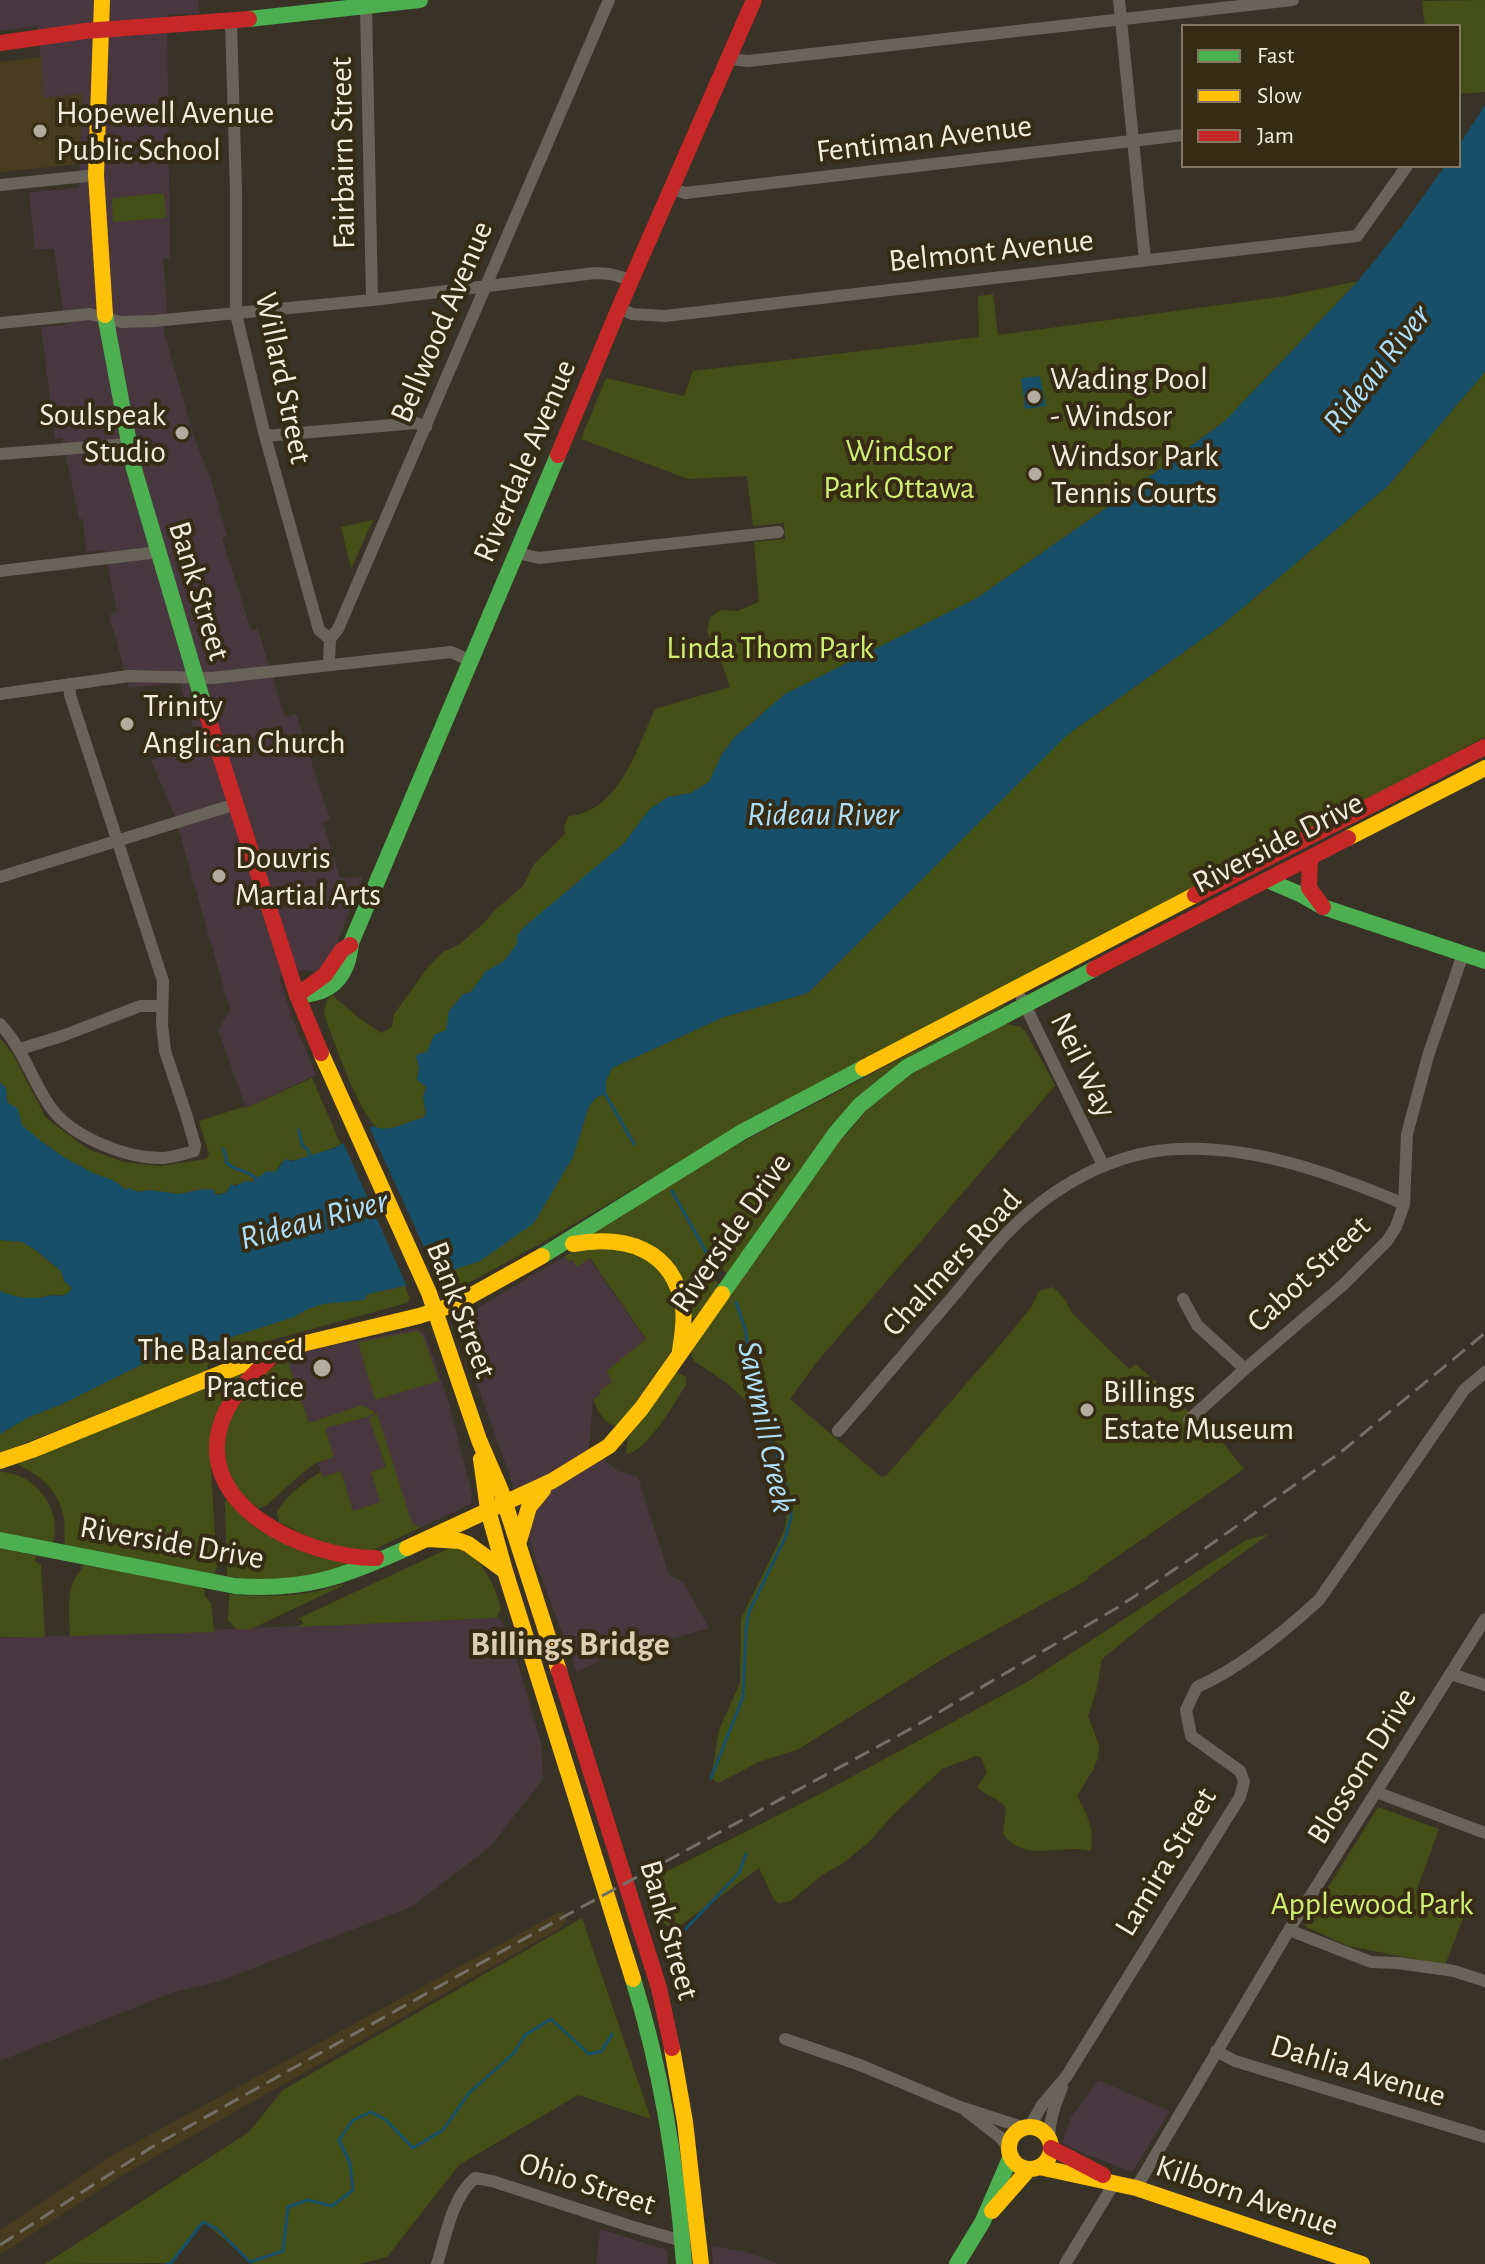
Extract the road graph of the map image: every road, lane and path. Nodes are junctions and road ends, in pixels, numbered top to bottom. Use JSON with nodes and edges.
{"nodes":[{"id":1,"x":102,"y":0,"type":"edge"},
{"id":2,"x":420,"y":0,"type":"edge"},
{"id":3,"x":609,"y":0,"type":"edge"},
{"id":4,"x":754,"y":0,"type":"edge"},
{"id":5,"x":1119,"y":0,"type":"edge"},
{"id":6,"x":1293,"y":0,"type":"edge"},
{"id":7,"x":366,"y":6,"type":"junction"},
{"id":8,"x":1122,"y":20,"type":"junction"},
{"id":9,"x":231,"y":21,"type":"junction"},
{"id":10,"x":100,"y":30,"type":"junction"},
{"id":11,"x":0,"y":43,"type":"edge"},
{"id":12,"x":728,"y":59,"type":"junction"},
{"id":13,"x":1181,"y":135,"type":"edge"},
{"id":14,"x":1133,"y":141,"type":"junction"},
{"id":15,"x":1406,"y":168,"type":"edge"},
{"id":16,"x":96,"y":175,"type":"junction"},
{"id":17,"x":0,"y":185,"type":"edge"},
{"id":18,"x":672,"y":189,"type":"junction"},
{"id":19,"x":1145,"y":260,"type":"junction"},
{"id":20,"x":632,"y":280,"type":"junction"},
{"id":21,"x":486,"y":286,"type":"junction"},
{"id":22,"x":372,"y":300,"type":"junction"},
{"id":23,"x":619,"y":308,"type":"junction"},
{"id":24,"x":236,"y":314,"type":"junction"},
{"id":25,"x":104,"y":319,"type":"junction"},
{"id":26,"x":0,"y":323,"type":"edge"},
{"id":27,"x":426,"y":427,"type":"junction"},
{"id":28,"x":265,"y":436,"type":"junction"},
{"id":29,"x":128,"y":444,"type":"junction"},
{"id":30,"x":0,"y":454,"type":"edge"},
{"id":31,"x":778,"y":532,"type":"dead end"},
{"id":32,"x":159,"y":552,"type":"junction"},
{"id":33,"x":517,"y":553,"type":"junction"},
{"id":34,"x":0,"y":571,"type":"edge"},
{"id":35,"x":330,"y":639,"type":"junction"},
{"id":36,"x":471,"y":661,"type":"junction"},
{"id":37,"x":329,"y":664,"type":"junction"},
{"id":38,"x":196,"y":678,"type":"junction"},
{"id":39,"x":69,"y":684,"type":"junction"},
{"id":40,"x":0,"y":694,"type":"edge"},
{"id":41,"x":1485,"y":747,"type":"edge"},
{"id":42,"x":1485,"y":768,"type":"edge"},
{"id":43,"x":236,"y":804,"type":"junction"},
{"id":44,"x":118,"y":840,"type":"junction"},
{"id":45,"x":1310,"y":858,"type":"junction"},
{"id":46,"x":1258,"y":864,"type":"junction"},
{"id":47,"x":0,"y":877,"type":"edge"},
{"id":48,"x":1267,"y":880,"type":"junction"},
{"id":49,"x":1323,"y":907,"type":"junction"},
{"id":50,"x":1463,"y":954,"type":"junction"},
{"id":51,"x":1485,"y":961,"type":"edge"},
{"id":52,"x":1016,"y":987,"type":"junction"},
{"id":53,"x":297,"y":995,"type":"junction"},
{"id":54,"x":1025,"y":1005,"type":"junction"},
{"id":55,"x":162,"y":1006,"type":"junction"},
{"id":56,"x":0,"y":1024,"type":"edge"},
{"id":57,"x":20,"y":1049,"type":"junction"},
{"id":58,"x":1103,"y":1165,"type":"junction"},
{"id":59,"x":1404,"y":1204,"type":"junction"},
{"id":60,"x":555,"y":1249,"type":"junction"},
{"id":61,"x":1183,"y":1299,"type":"dead end"},
{"id":62,"x":436,"y":1312,"type":"junction"},
{"id":63,"x":275,"y":1353,"type":"junction"},
{"id":64,"x":680,"y":1353,"type":"junction"},
{"id":65,"x":1245,"y":1369,"type":"junction"},
{"id":66,"x":1485,"y":1372,"type":"edge"},
{"id":67,"x":1189,"y":1420,"type":"dead end"},
{"id":68,"x":838,"y":1431,"type":"dead end"},
{"id":69,"x":479,"y":1440,"type":"junction"},
{"id":70,"x":0,"y":1461,"type":"edge"},
{"id":71,"x":552,"y":1482,"type":"junction"},
{"id":72,"x":505,"y":1503,"type":"junction"},
{"id":73,"x":488,"y":1510,"type":"junction"},
{"id":74,"x":425,"y":1539,"type":"junction"},
{"id":75,"x":0,"y":1540,"type":"edge"},
{"id":76,"x":519,"y":1544,"type":"junction"},
{"id":77,"x":388,"y":1557,"type":"junction"},
{"id":78,"x":505,"y":1571,"type":"junction"},
{"id":79,"x":1485,"y":1619,"type":"edge"},
{"id":80,"x":1451,"y":1674,"type":"junction"},
{"id":81,"x":1485,"y":1685,"type":"edge"},
{"id":82,"x":1376,"y":1792,"type":"junction"},
{"id":83,"x":1485,"y":1833,"type":"edge"},
{"id":84,"x":1289,"y":1930,"type":"junction"},
{"id":85,"x":1485,"y":1981,"type":"edge"},
{"id":86,"x":785,"y":2039,"type":"dead end"},
{"id":87,"x":1216,"y":2051,"type":"junction"},
{"id":88,"x":1066,"y":2077,"type":"junction"},
{"id":89,"x":960,"y":2107,"type":"junction"},
{"id":90,"x":1027,"y":2128,"type":"junction"},
{"id":91,"x":1485,"y":2137,"type":"edge"},
{"id":92,"x":1050,"y":2144,"type":"junction"},
{"id":93,"x":1010,"y":2153,"type":"junction"},
{"id":94,"x":1034,"y":2168,"type":"junction"},
{"id":95,"x":1115,"y":2182,"type":"junction"},
{"id":96,"x":1136,"y":2188,"type":"junction"},
{"id":97,"x":983,"y":2221,"type":"junction"},
{"id":98,"x":682,"y":2241,"type":"junction"},
{"id":99,"x":437,"y":2264,"type":"edge"},
{"id":100,"x":684,"y":2264,"type":"edge"},
{"id":101,"x":701,"y":2264,"type":"edge"},
{"id":102,"x":957,"y":2264,"type":"edge"},
{"id":103,"x":1065,"y":2264,"type":"edge"},
{"id":104,"x":1362,"y":2264,"type":"edge"}],
"edges":[{"from":1,"to":10,"type":"main road","name":"Bank Street"},
{"from":2,"to":7,"type":"main road"},
{"from":3,"to":21,"type":"street","name":"Bellwood Avenue"},
{"from":4,"to":12,"type":"main road","name":"Riverdale Avenue"},
{"from":5,"to":8,"type":"street"},
{"from":6,"to":8,"type":"street"},
{"from":7,"to":9,"type":"main road"},
{"from":7,"to":22,"type":"street","name":"Fairbairn Street"},
{"from":8,"to":12,"type":"street"},
{"from":8,"to":14,"type":"street"},
{"from":9,"to":10,"type":"main road"},
{"from":9,"to":24,"type":"street","name":"Willard Street"},
{"from":10,"to":11,"type":"main road"},
{"from":10,"to":16,"type":"main road","name":"Bank Street"},
{"from":12,"to":18,"type":"main road","name":"Riverdale Avenue"},
{"from":13,"to":14,"type":"street","name":"Fentiman Avenue"},
{"from":14,"to":18,"type":"street","name":"Fentiman Avenue"},
{"from":14,"to":19,"type":"street"},
{"from":15,"to":19,"type":"street","name":"Belmont Avenue"},
{"from":16,"to":17,"type":"street"},
{"from":16,"to":25,"type":"main road","name":"Bank Street"},
{"from":18,"to":20,"type":"main road","name":"Riverdale Avenue"},
{"from":19,"to":23,"type":"street","name":"Belmont Avenue"},
{"from":20,"to":21,"type":"street"},
{"from":20,"to":23,"type":"main road","name":"Riverdale Avenue"},
{"from":21,"to":22,"type":"street"},
{"from":21,"to":27,"type":"street","name":"Bellwood Avenue"},
{"from":22,"to":24,"type":"street"},
{"from":23,"to":33,"type":"main road","name":"Riverdale Avenue"},
{"from":24,"to":25,"type":"street"},
{"from":24,"to":28,"type":"street","name":"Willard Street"},
{"from":25,"to":26,"type":"street"},
{"from":25,"to":29,"type":"main road","name":"Bank Street"},
{"from":27,"to":28,"type":"street"},
{"from":27,"to":35,"type":"street","name":"Bellwood Avenue"},
{"from":28,"to":35,"type":"street","name":"Willard Street"},
{"from":29,"to":30,"type":"street"},
{"from":29,"to":32,"type":"main road","name":"Bank Street"},
{"from":31,"to":33,"type":"street"},
{"from":32,"to":34,"type":"street"},
{"from":32,"to":38,"type":"main road","name":"Bank Street"},
{"from":33,"to":36,"type":"main road","name":"Riverdale Avenue"},
{"from":35,"to":37,"type":"street","name":"Bellwood Avenue"},
{"from":36,"to":37,"type":"street"},
{"from":36,"to":53,"type":"main road","name":"Riverdale Avenue"},
{"from":37,"to":38,"type":"street"},
{"from":38,"to":39,"type":"street"},
{"from":38,"to":43,"type":"main road","name":"Bank Street"},
{"from":39,"to":40,"type":"street"},
{"from":39,"to":44,"type":"street"},
{"from":41,"to":46,"type":"main road","name":"Riverside Drive"},
{"from":42,"to":45,"type":"main road","name":"Riverside Drive"},
{"from":43,"to":44,"type":"street"},
{"from":43,"to":53,"type":"main road","name":"Bank Street"},
{"from":44,"to":47,"type":"street"},
{"from":44,"to":55,"type":"street"},
{"from":45,"to":48,"type":"main road","name":"Riverside Drive"},
{"from":45,"to":49,"type":"main road"},
{"from":46,"to":48,"type":"main road"},
{"from":46,"to":52,"type":"main road","name":"Riverside Drive"},
{"from":48,"to":49,"type":"main road"},
{"from":48,"to":54,"type":"main road","name":"Riverside Drive"},
{"from":49,"to":50,"type":"main road"},
{"from":50,"to":51,"type":"main road"},
{"from":50,"to":59,"type":"street","name":"Cabot Street"},
{"from":52,"to":54,"type":"street","name":"Neil Way"},
{"from":52,"to":60,"type":"main road","name":"Riverside Drive"},
{"from":53,"to":62,"type":"main road","name":"Bank Street"},
{"from":54,"to":58,"type":"street","name":"Neil Way"},
{"from":54,"to":64,"type":"main road","name":"Riverside Drive"},
{"from":55,"to":57,"type":"street"},
{"from":55,"to":57,"type":"street"},
{"from":56,"to":57,"type":"street"},
{"from":58,"to":59,"type":"street","name":"Chalmers Road"},
{"from":58,"to":68,"type":"street","name":"Chalmers Road"},
{"from":59,"to":65,"type":"street","name":"Cabot Street"},
{"from":60,"to":62,"type":"main road","name":"Riverside Drive"},
{"from":60,"to":64,"type":"main road"},
{"from":61,"to":65,"type":"street"},
{"from":62,"to":63,"type":"main road","name":"Riverside Drive"},
{"from":62,"to":69,"type":"main road","name":"Bank Street"},
{"from":63,"to":70,"type":"main road","name":"Riverside Drive"},
{"from":63,"to":77,"type":"main road"},
{"from":64,"to":71,"type":"main road","name":"Riverside Drive"},
{"from":65,"to":67,"type":"street","name":"Cabot Street"},
{"from":66,"to":88,"type":"street","name":"Lamira Street"},
{"from":69,"to":72,"type":"main road","name":"Bank Street"},
{"from":69,"to":73,"type":"main road","name":"Bank Street"},
{"from":71,"to":72,"type":"main road","name":"Riverside Drive"},
{"from":71,"to":76,"type":"main road"},
{"from":72,"to":73,"type":"main road","name":"Riverside Drive"},
{"from":72,"to":76,"type":"main road","name":"Bank Street"},
{"from":73,"to":74,"type":"main road","name":"Riverside Drive"},
{"from":73,"to":78,"type":"main road","name":"Bank Street"},
{"from":74,"to":77,"type":"main road","name":"Riverside Drive"},
{"from":74,"to":78,"type":"main road"},
{"from":75,"to":77,"type":"main road","name":"Riverside Drive"},
{"from":76,"to":101,"type":"main road","name":"Bank Street"},
{"from":78,"to":98,"type":"main road","name":"Bank Street"},
{"from":79,"to":80,"type":"street","name":"Blossom Drive"},
{"from":80,"to":81,"type":"street"},
{"from":80,"to":82,"type":"street","name":"Blossom Drive"},
{"from":82,"to":83,"type":"street"},
{"from":82,"to":84,"type":"street","name":"Blossom Drive"},
{"from":84,"to":85,"type":"street"},
{"from":84,"to":87,"type":"street","name":"Blossom Drive"},
{"from":86,"to":89,"type":"street"},
{"from":87,"to":91,"type":"street","name":"Dahlia Avenue"},
{"from":87,"to":96,"type":"street","name":"Blossom Drive"},
{"from":88,"to":90,"type":"street","name":"Lamira Street"},
{"from":88,"to":92,"type":"street","name":"Lamira Street"},
{"from":89,"to":90,"type":"street"},
{"from":89,"to":93,"type":"street"},
{"from":90,"to":92,"type":"main road"},
{"from":90,"to":93,"type":"main road"},
{"from":92,"to":94,"type":"main road"},
{"from":92,"to":95,"type":"main road","name":"Kilborn Avenue"},
{"from":93,"to":94,"type":"main road"},
{"from":93,"to":97,"type":"main road"},
{"from":94,"to":95,"type":"main road","name":"Kilborn Avenue"},
{"from":94,"to":97,"type":"main road"},
{"from":95,"to":96,"type":"main road","name":"Kilborn Avenue"},
{"from":95,"to":103,"type":"street"},
{"from":96,"to":104,"type":"main road","name":"Kilborn Avenue"},
{"from":97,"to":102,"type":"main road"},
{"from":98,"to":99,"type":"street","name":"Ohio Street"},
{"from":98,"to":100,"type":"main road","name":"Bank Street"}]}
